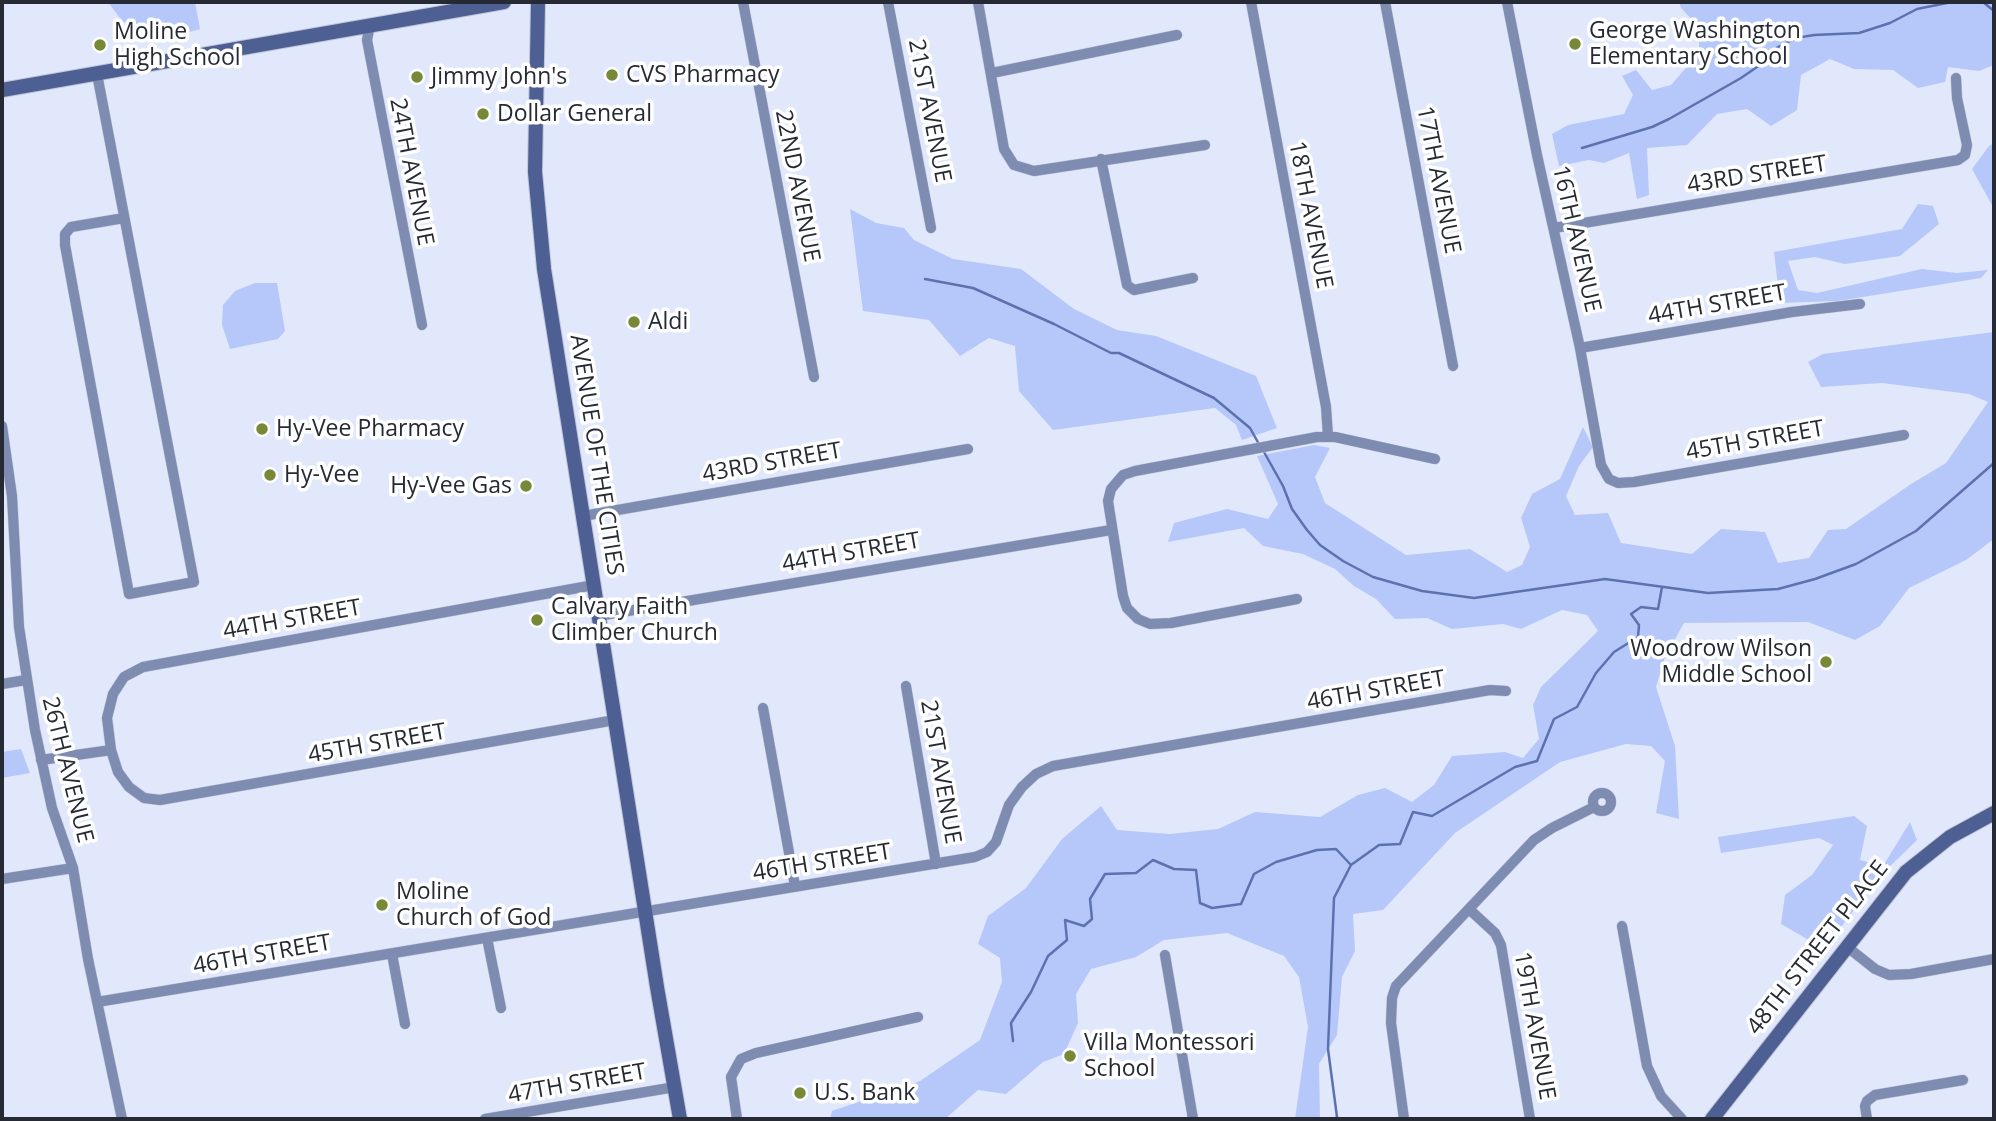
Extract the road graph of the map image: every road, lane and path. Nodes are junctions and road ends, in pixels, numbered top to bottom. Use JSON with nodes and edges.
{"nodes":[{"id":1,"x":504,"y":2,"type":"edge"},
{"id":2,"x":538,"y":2,"type":"edge"},
{"id":3,"x":743,"y":2,"type":"edge"},
{"id":4,"x":888,"y":2,"type":"edge"},
{"id":5,"x":978,"y":2,"type":"edge"},
{"id":6,"x":1251,"y":2,"type":"edge"},
{"id":7,"x":1385,"y":2,"type":"edge"},
{"id":8,"x":1507,"y":2,"type":"edge"},
{"id":9,"x":370,"y":25,"type":"junction"},
{"id":10,"x":1177,"y":35,"type":"dead end"},
{"id":11,"x":992,"y":73,"type":"junction"},
{"id":12,"x":97,"y":74,"type":"junction"},
{"id":13,"x":1956,"y":78,"type":"dead end"},
{"id":14,"x":2,"y":90,"type":"edge"},
{"id":15,"x":1205,"y":145,"type":"dead end"},
{"id":16,"x":1101,"y":159,"type":"junction"},
{"id":17,"x":124,"y":218,"type":"junction"},
{"id":18,"x":931,"y":228,"type":"dead end"},
{"id":19,"x":1554,"y":228,"type":"junction"},
{"id":20,"x":1193,"y":278,"type":"dead end"},
{"id":21,"x":1860,"y":304,"type":"dead end"},
{"id":22,"x":422,"y":325,"type":"dead end"},
{"id":23,"x":1580,"y":348,"type":"junction"},
{"id":24,"x":1453,"y":366,"type":"dead end"},
{"id":25,"x":814,"y":377,"type":"dead end"},
{"id":26,"x":2,"y":426,"type":"edge"},
{"id":27,"x":1905,"y":435,"type":"dead end"},
{"id":28,"x":1328,"y":436,"type":"junction"},
{"id":29,"x":968,"y":449,"type":"dead end"},
{"id":30,"x":1435,"y":458,"type":"dead end"},
{"id":31,"x":1613,"y":482,"type":"joint"},
{"id":32,"x":583,"y":516,"type":"junction"},
{"id":33,"x":1111,"y":530,"type":"junction"},
{"id":34,"x":594,"y":585,"type":"junction"},
{"id":35,"x":1297,"y":599,"type":"dead end"},
{"id":36,"x":598,"y":616,"type":"junction"},
{"id":37,"x":26,"y":680,"type":"junction"},
{"id":38,"x":2,"y":684,"type":"edge"},
{"id":39,"x":906,"y":686,"type":"dead end"},
{"id":40,"x":1506,"y":691,"type":"dead end"},
{"id":41,"x":763,"y":708,"type":"dead end"},
{"id":42,"x":615,"y":720,"type":"junction"},
{"id":43,"x":111,"y":750,"type":"junction"},
{"id":44,"x":41,"y":760,"type":"junction"},
{"id":45,"x":1594,"y":807,"type":"dead end"},
{"id":46,"x":1994,"y":813,"type":"edge"},
{"id":47,"x":936,"y":864,"type":"junction"},
{"id":48,"x":73,"y":868,"type":"junction"},
{"id":49,"x":2,"y":879,"type":"edge"},
{"id":50,"x":795,"y":886,"type":"junction"},
{"id":51,"x":1470,"y":910,"type":"junction"},
{"id":52,"x":645,"y":911,"type":"junction"},
{"id":53,"x":1622,"y":926,"type":"dead end"},
{"id":54,"x":487,"y":938,"type":"junction"},
{"id":55,"x":1846,"y":946,"type":"junction"},
{"id":56,"x":393,"y":954,"type":"junction"},
{"id":57,"x":1165,"y":955,"type":"dead end"},
{"id":58,"x":1994,"y":959,"type":"edge"},
{"id":59,"x":97,"y":1002,"type":"junction"},
{"id":60,"x":501,"y":1008,"type":"dead end"},
{"id":61,"x":918,"y":1017,"type":"dead end"},
{"id":62,"x":405,"y":1024,"type":"dead end"},
{"id":63,"x":1963,"y":1080,"type":"dead end"},
{"id":64,"x":675,"y":1087,"type":"junction"},
{"id":65,"x":1715,"y":1118,"type":"edge"},
{"id":66,"x":122,"y":1119,"type":"edge"},
{"id":67,"x":485,"y":1119,"type":"edge"},
{"id":68,"x":680,"y":1119,"type":"edge"},
{"id":69,"x":737,"y":1119,"type":"edge"},
{"id":70,"x":1193,"y":1119,"type":"edge"},
{"id":71,"x":1405,"y":1119,"type":"edge"},
{"id":72,"x":1530,"y":1119,"type":"edge"},
{"id":73,"x":1682,"y":1119,"type":"edge"},
{"id":74,"x":1867,"y":1119,"type":"edge"}],
"edges":[{"from":1,"to":9,"type":"main road"},
{"from":2,"to":32,"type":"main road","name":"AVENUE OF THE CITIES"},
{"from":3,"to":25,"type":"street","name":"22ND AVENUE"},
{"from":4,"to":18,"type":"street","name":"21ST AVENUE"},
{"from":5,"to":11,"type":"street"},
{"from":6,"to":28,"type":"street","name":"18TH AVENUE"},
{"from":7,"to":24,"type":"street","name":"17TH AVENUE"},
{"from":8,"to":19,"type":"street","name":"16TH AVENUE"},
{"from":9,"to":12,"type":"main road"},
{"from":9,"to":22,"type":"street","name":"24TH AVENUE"},
{"from":10,"to":11,"type":"street"},
{"from":11,"to":16,"type":"street"},
{"from":12,"to":14,"type":"main road"},
{"from":12,"to":17,"type":"street"},
{"from":13,"to":19,"type":"street","name":"43RD STREET"},
{"from":15,"to":16,"type":"street"},
{"from":16,"to":20,"type":"street"},
{"from":17,"to":17,"type":"street"},
{"from":19,"to":23,"type":"street","name":"16TH AVENUE"},
{"from":21,"to":23,"type":"street","name":"44TH STREET"},
{"from":23,"to":31,"type":"street","name":"16TH AVENUE"},
{"from":26,"to":37,"type":"street","name":"26TH AVENUE"},
{"from":27,"to":31,"type":"street","name":"45TH STREET"},
{"from":28,"to":30,"type":"street"},
{"from":28,"to":33,"type":"street"},
{"from":29,"to":32,"type":"street","name":"43RD STREET"},
{"from":32,"to":34,"type":"main road","name":"AVENUE OF THE CITIES"},
{"from":33,"to":35,"type":"street"},
{"from":33,"to":36,"type":"street","name":"44TH STREET"},
{"from":34,"to":36,"type":"main road","name":"AVENUE OF THE CITIES"},
{"from":34,"to":43,"type":"street","name":"44TH STREET"},
{"from":36,"to":42,"type":"main road","name":"AVENUE OF THE CITIES"},
{"from":37,"to":38,"type":"street"},
{"from":37,"to":44,"type":"street","name":"26TH AVENUE"},
{"from":39,"to":47,"type":"street","name":"21ST AVENUE"},
{"from":40,"to":47,"type":"street","name":"46TH STREET"},
{"from":41,"to":50,"type":"street"},
{"from":42,"to":43,"type":"street","name":"45TH STREET"},
{"from":42,"to":52,"type":"main road","name":"AVENUE OF THE CITIES"},
{"from":43,"to":44,"type":"street"},
{"from":44,"to":48,"type":"street","name":"26TH AVENUE"},
{"from":45,"to":51,"type":"street"},
{"from":46,"to":55,"type":"main road","name":"48TH STREET PLACE"},
{"from":47,"to":50,"type":"street","name":"46TH STREET"},
{"from":48,"to":49,"type":"street"},
{"from":48,"to":59,"type":"street","name":"26TH AVENUE"},
{"from":50,"to":52,"type":"street","name":"46TH STREET"},
{"from":51,"to":71,"type":"street"},
{"from":51,"to":72,"type":"street","name":"19TH AVENUE"},
{"from":52,"to":54,"type":"street","name":"46TH STREET"},
{"from":52,"to":64,"type":"main road","name":"AVENUE OF THE CITIES"},
{"from":53,"to":73,"type":"street"},
{"from":54,"to":56,"type":"street","name":"46TH STREET"},
{"from":54,"to":60,"type":"street"},
{"from":55,"to":58,"type":"street"},
{"from":55,"to":65,"type":"main road","name":"48TH STREET PLACE"},
{"from":56,"to":59,"type":"street","name":"46TH STREET"},
{"from":56,"to":62,"type":"street"},
{"from":57,"to":70,"type":"street"},
{"from":59,"to":66,"type":"street","name":"26TH AVENUE"},
{"from":61,"to":69,"type":"street"},
{"from":63,"to":74,"type":"street"},
{"from":64,"to":67,"type":"street","name":"47TH STREET"},
{"from":64,"to":68,"type":"main road","name":"AVENUE OF THE CITIES"}]}
